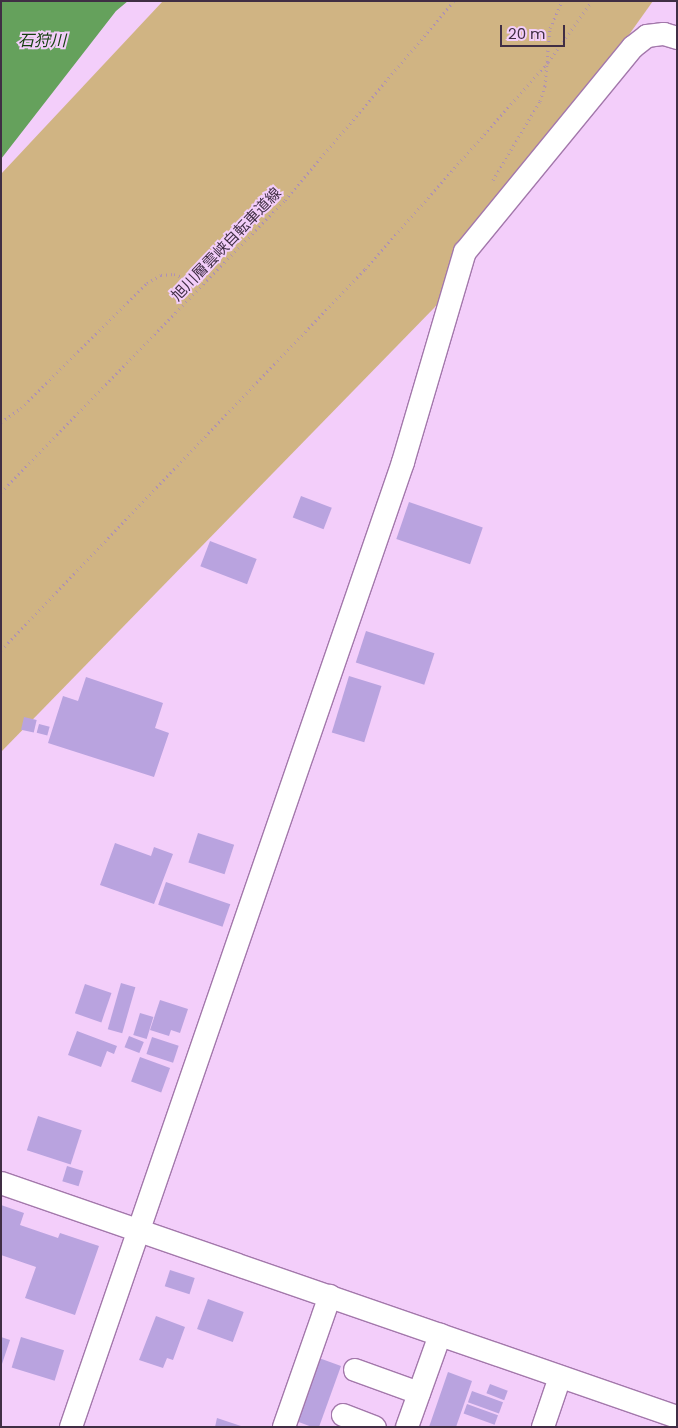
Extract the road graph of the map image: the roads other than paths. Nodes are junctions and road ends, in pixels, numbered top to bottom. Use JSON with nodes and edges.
{"nodes":[{"id":1,"x":677,"y":38,"type":"edge"},
{"id":2,"x":1,"y":1183,"type":"edge"},
{"id":3,"x":139,"y":1230,"type":"junction"},
{"id":4,"x":330,"y":1296,"type":"junction"},
{"id":5,"x":440,"y":1335,"type":"junction"},
{"id":6,"x":355,"y":1370,"type":"dead end"},
{"id":7,"x":560,"y":1377,"type":"junction"},
{"id":8,"x":419,"y":1393,"type":"junction"},
{"id":9,"x":343,"y":1415,"type":"dead end"},
{"id":10,"x":677,"y":1417,"type":"edge"},
{"id":11,"x":71,"y":1427,"type":"edge"},
{"id":12,"x":284,"y":1427,"type":"edge"},
{"id":13,"x":375,"y":1427,"type":"edge"},
{"id":14,"x":407,"y":1427,"type":"edge"},
{"id":15,"x":543,"y":1427,"type":"edge"}],
"edges":[{"from":1,"to":3,"type":"street"},
{"from":2,"to":3,"type":"street"},
{"from":3,"to":4,"type":"street"},
{"from":3,"to":11,"type":"street"},
{"from":4,"to":5,"type":"street"},
{"from":4,"to":12,"type":"street"},
{"from":5,"to":7,"type":"street"},
{"from":5,"to":8,"type":"street"},
{"from":6,"to":8,"type":"street"},
{"from":7,"to":10,"type":"street"},
{"from":7,"to":15,"type":"street"},
{"from":8,"to":14,"type":"street"},
{"from":9,"to":13,"type":"street"}]}
